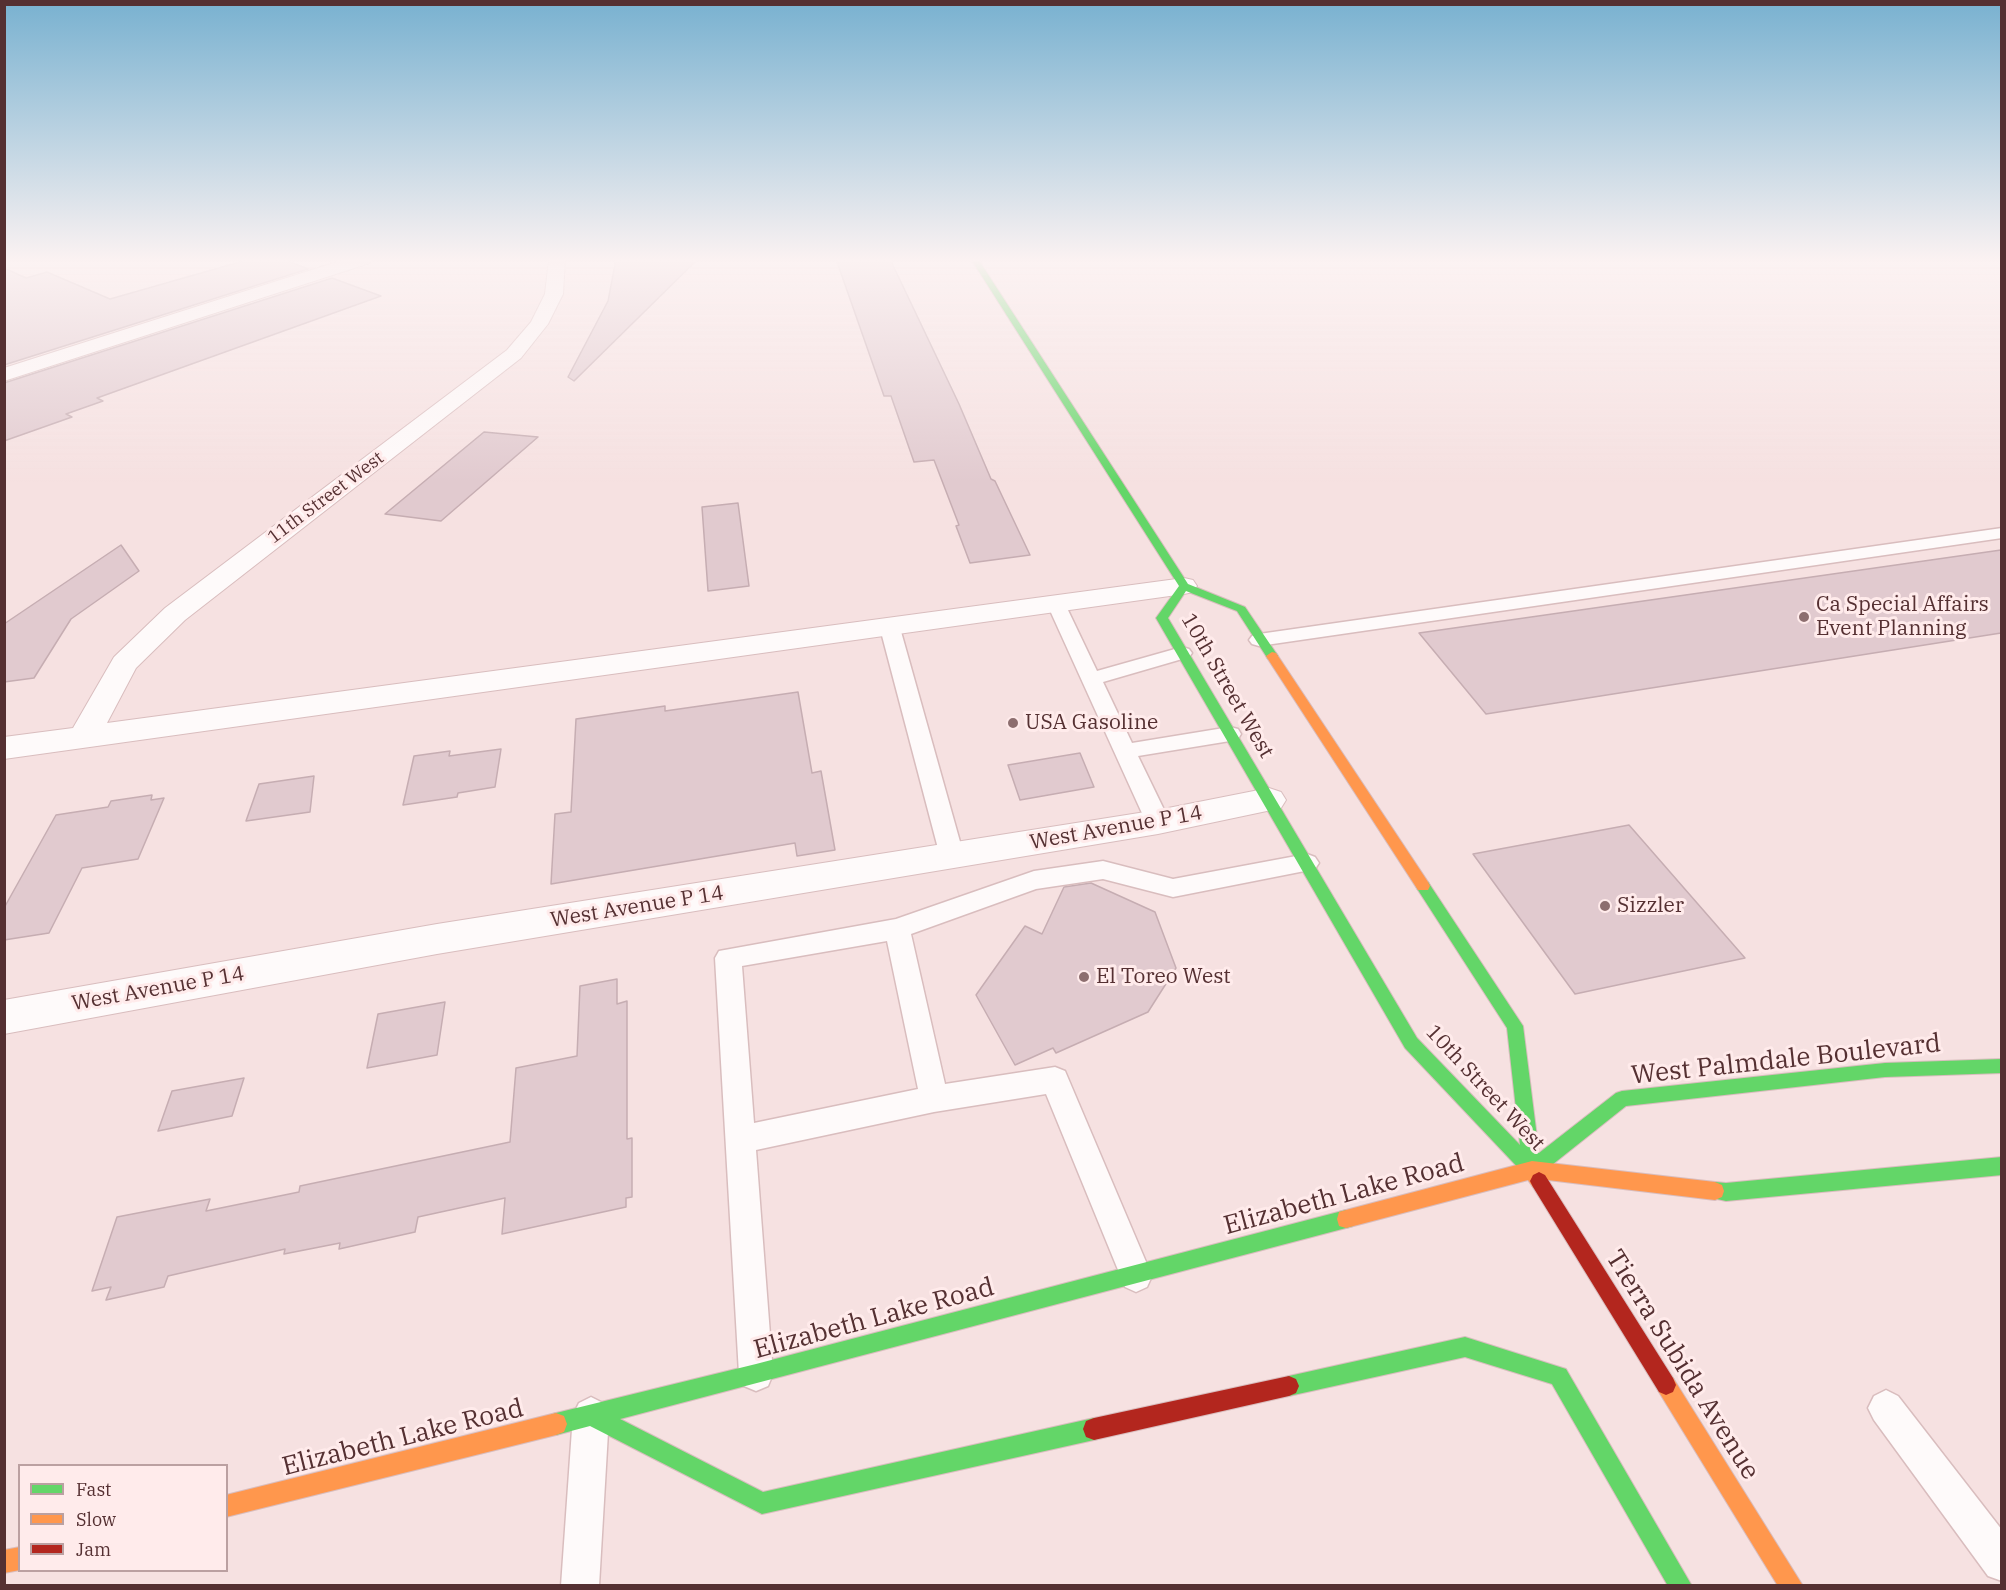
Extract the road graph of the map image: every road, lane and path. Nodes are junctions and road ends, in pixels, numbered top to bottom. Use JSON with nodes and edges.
{"nodes":[{"id":1,"x":134,"y":333,"type":"edge"},
{"id":2,"x":531,"y":333,"type":"edge"},
{"id":3,"x":1022,"y":333,"type":"edge"},
{"id":4,"x":4,"y":375,"type":"edge"},
{"id":5,"x":2001,"y":533,"type":"edge"},
{"id":6,"x":1184,"y":586,"type":"junction"},
{"id":7,"x":1057,"y":606,"type":"junction"},
{"id":8,"x":890,"y":628,"type":"junction"},
{"id":9,"x":1260,"y":640,"type":"junction"},
{"id":10,"x":1182,"y":653,"type":"junction"},
{"id":11,"x":1092,"y":679,"type":"junction"},
{"id":12,"x":1230,"y":734,"type":"junction"},
{"id":13,"x":84,"y":737,"type":"junction"},
{"id":14,"x":4,"y":748,"type":"edge"},
{"id":15,"x":1125,"y":751,"type":"junction"},
{"id":16,"x":1269,"y":800,"type":"junction"},
{"id":17,"x":1158,"y":822,"type":"junction"},
{"id":18,"x":952,"y":856,"type":"junction"},
{"id":19,"x":1306,"y":863,"type":"junction"},
{"id":20,"x":897,"y":928,"type":"junction"},
{"id":21,"x":4,"y":1017,"type":"edge"},
{"id":22,"x":2001,"y":1066,"type":"edge"},
{"id":23,"x":934,"y":1099,"type":"junction"},
{"id":24,"x":739,"y":1140,"type":"junction"},
{"id":25,"x":2001,"y":1166,"type":"edge"},
{"id":26,"x":1532,"y":1170,"type":"junction"},
{"id":27,"x":1136,"y":1276,"type":"junction"},
{"id":28,"x":756,"y":1374,"type":"junction"},
{"id":29,"x":1886,"y":1408,"type":"dead end"},
{"id":30,"x":591,"y":1415,"type":"junction"},
{"id":31,"x":228,"y":1506,"type":"edge"},
{"id":32,"x":2001,"y":1562,"type":"edge"},
{"id":33,"x":580,"y":1586,"type":"edge"},
{"id":34,"x":1681,"y":1586,"type":"edge"},
{"id":35,"x":1792,"y":1586,"type":"edge"}],
"edges":[{"from":1,"to":4,"type":"street"},
{"from":2,"to":13,"type":"street","name":"11th Street West"},
{"from":3,"to":6,"type":"main road","name":"10th Street West"},
{"from":5,"to":9,"type":"lane"},
{"from":6,"to":7,"type":"street"},
{"from":6,"to":9,"type":"main road","name":"10th Street West"},
{"from":6,"to":10,"type":"main road","name":"10th Street West"},
{"from":7,"to":8,"type":"street"},
{"from":7,"to":11,"type":"lane"},
{"from":8,"to":13,"type":"street"},
{"from":8,"to":18,"type":"lane"},
{"from":9,"to":26,"type":"main road","name":"10th Street West"},
{"from":10,"to":11,"type":"lane"},
{"from":10,"to":12,"type":"main road","name":"10th Street West"},
{"from":11,"to":15,"type":"lane"},
{"from":12,"to":15,"type":"lane"},
{"from":12,"to":16,"type":"main road","name":"10th Street West"},
{"from":13,"to":14,"type":"street"},
{"from":15,"to":17,"type":"lane"},
{"from":16,"to":17,"type":"street","name":"West Avenue P 14"},
{"from":16,"to":19,"type":"main road","name":"10th Street West"},
{"from":17,"to":18,"type":"street","name":"West Avenue P 14"},
{"from":18,"to":21,"type":"street","name":"West Avenue P 14"},
{"from":19,"to":20,"type":"lane"},
{"from":19,"to":26,"type":"main road","name":"10th Street West"},
{"from":20,"to":23,"type":"lane"},
{"from":20,"to":24,"type":"lane"},
{"from":22,"to":26,"type":"main road","name":"West Palmdale Boulevard"},
{"from":23,"to":24,"type":"lane"},
{"from":23,"to":27,"type":"lane"},
{"from":24,"to":28,"type":"lane"},
{"from":25,"to":26,"type":"main road"},
{"from":26,"to":27,"type":"main road","name":"Elizabeth Lake Road"},
{"from":26,"to":35,"type":"main road","name":"Tierra Subida Avenue"},
{"from":27,"to":28,"type":"main road","name":"Elizabeth Lake Road"},
{"from":28,"to":30,"type":"main road","name":"Elizabeth Lake Road"},
{"from":29,"to":32,"type":"lane"},
{"from":30,"to":31,"type":"main road","name":"Elizabeth Lake Road"},
{"from":30,"to":33,"type":"lane"},
{"from":30,"to":34,"type":"main road"}]}
